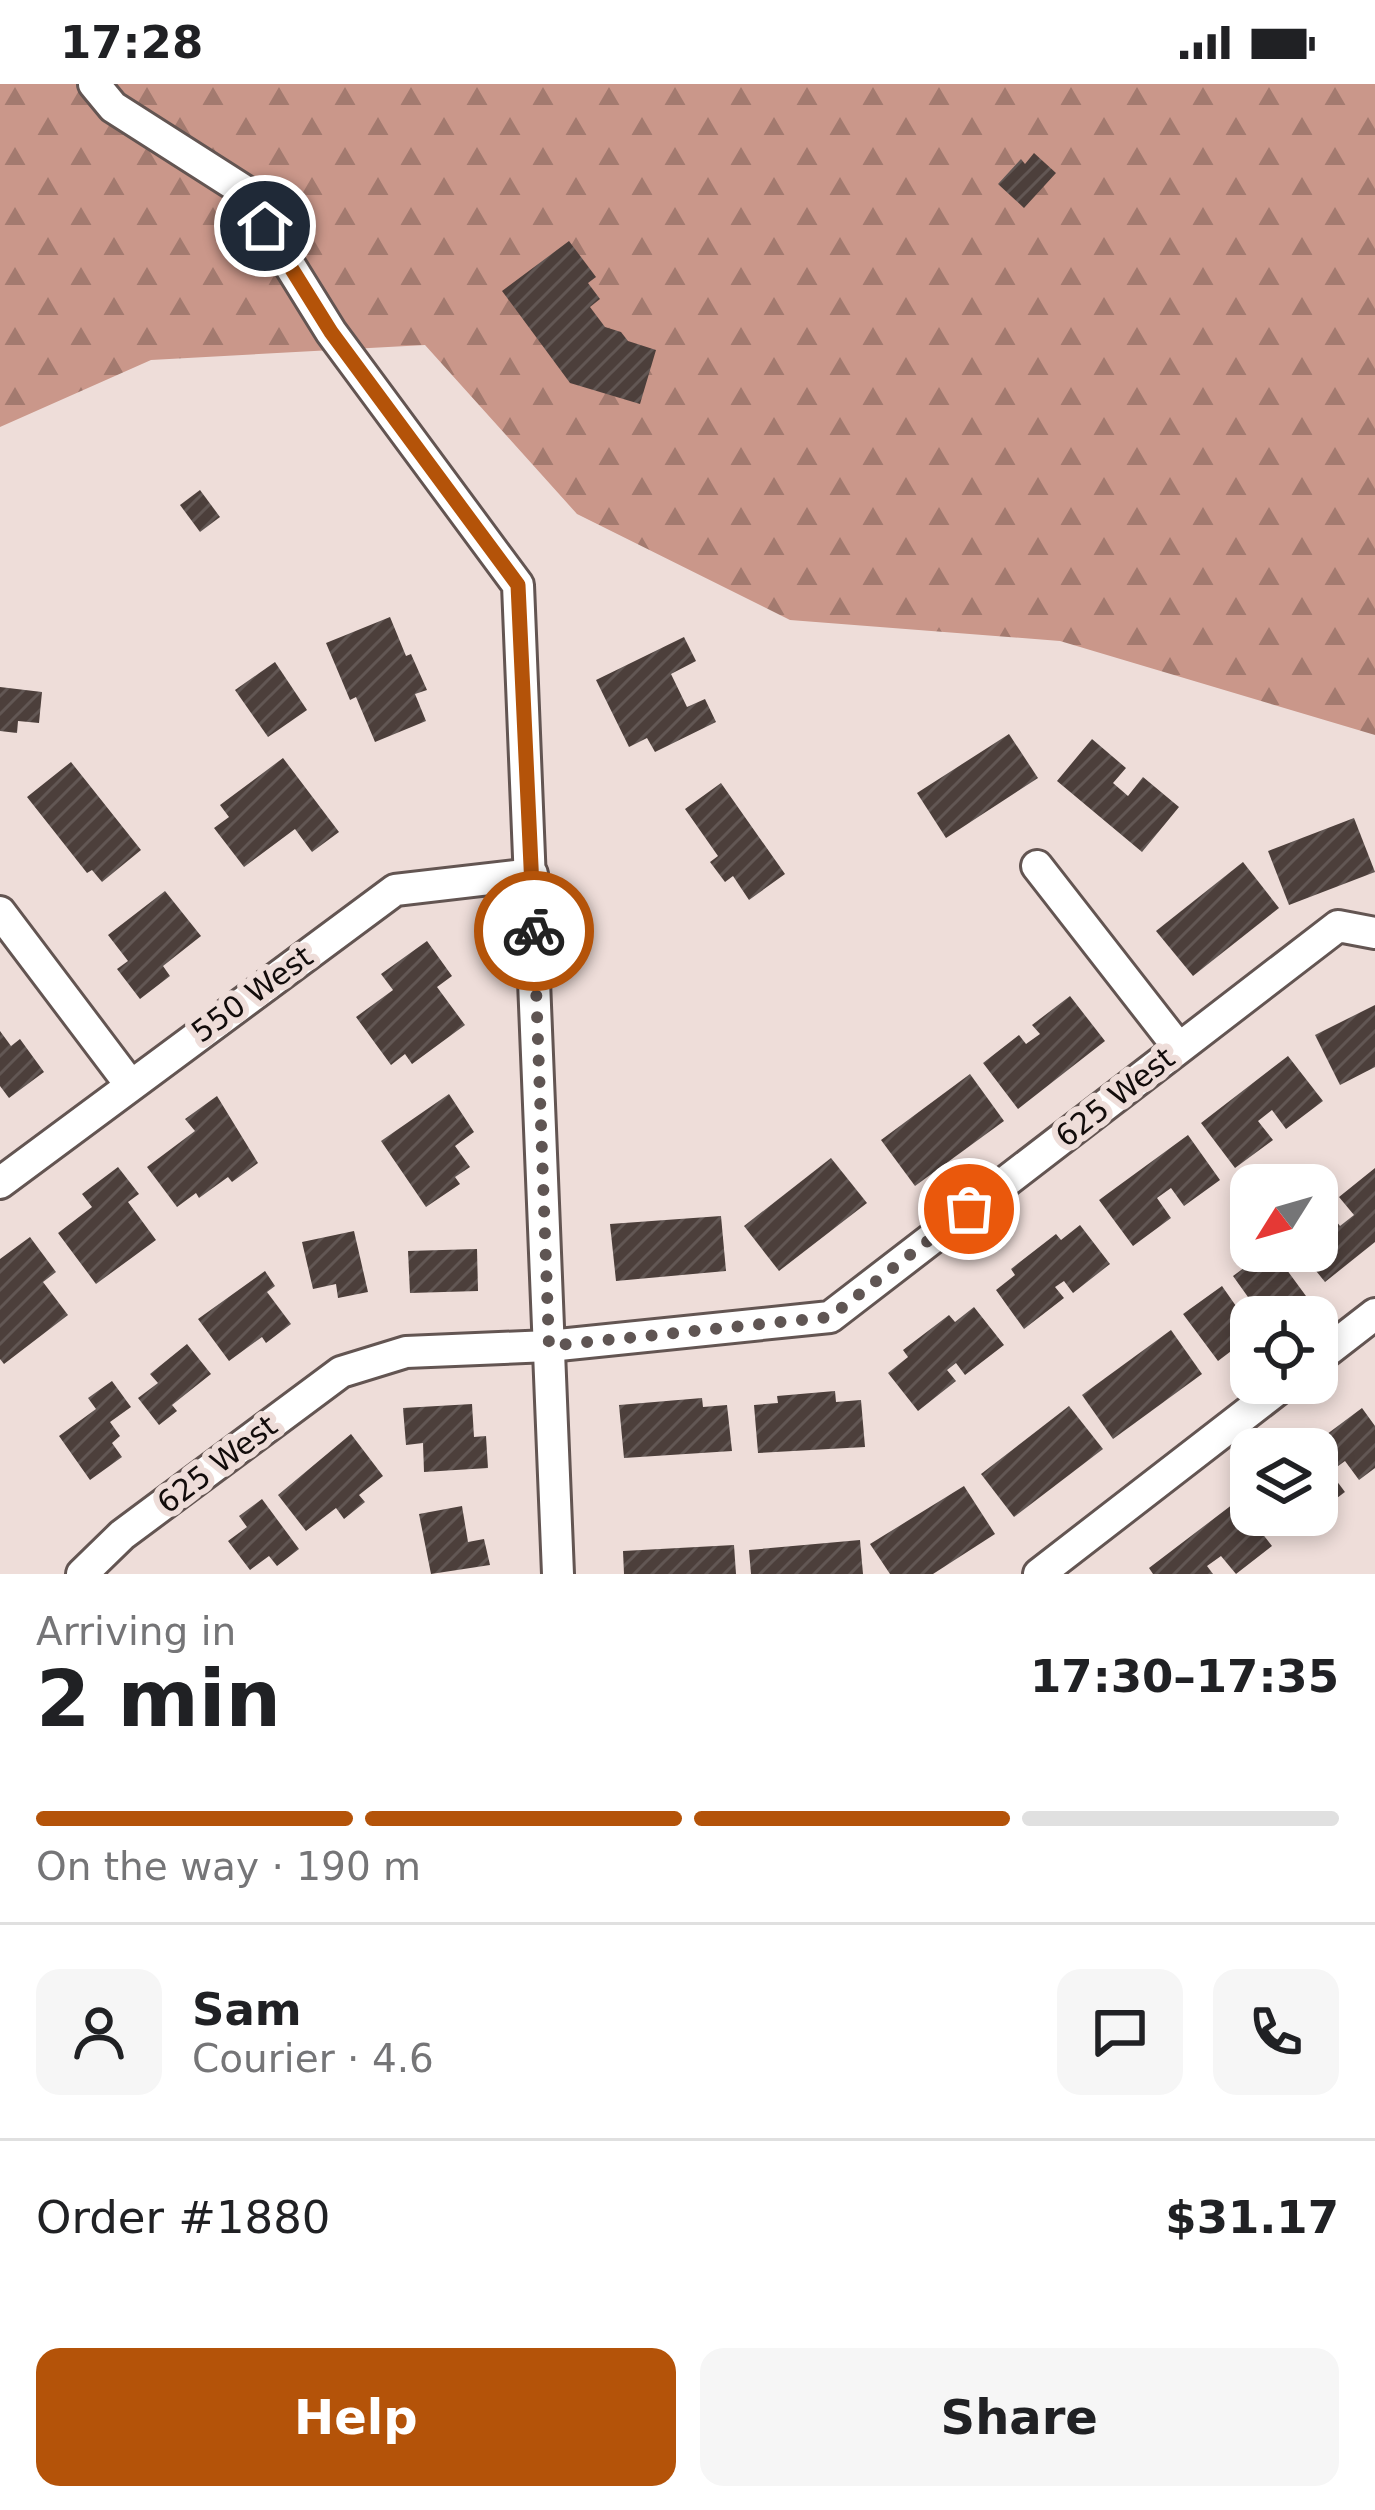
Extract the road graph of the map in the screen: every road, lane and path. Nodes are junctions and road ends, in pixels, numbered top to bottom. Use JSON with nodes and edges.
{"nodes":[{"id":1,"x":94,"y":84,"type":"edge"},
{"id":2,"x":1037,"y":866,"type":"dead end"},
{"id":3,"x":532,"y":874,"type":"junction"},
{"id":4,"x":0,"y":912,"type":"edge"},
{"id":5,"x":1375,"y":933,"type":"edge"},
{"id":6,"x":1178,"y":1047,"type":"junction"},
{"id":7,"x":129,"y":1083,"type":"junction"},
{"id":8,"x":0,"y":1183,"type":"edge"},
{"id":9,"x":1375,"y":1314,"type":"edge"},
{"id":10,"x":1338,"y":1343,"type":"edge"},
{"id":11,"x":549,"y":1346,"type":"junction"},
{"id":12,"x":1259,"y":1404,"type":"edge"},
{"id":13,"x":82,"y":1574,"type":"edge"},
{"id":14,"x":558,"y":1574,"type":"edge"},
{"id":15,"x":1040,"y":1574,"type":"edge"}],
"edges":[{"from":1,"to":3,"type":"street"},
{"from":2,"to":6,"type":"street"},
{"from":3,"to":7,"type":"street","name":"550 West"},
{"from":3,"to":11,"type":"street"},
{"from":4,"to":7,"type":"street"},
{"from":5,"to":6,"type":"street","name":"625 West"},
{"from":6,"to":11,"type":"street","name":"625 West"},
{"from":7,"to":8,"type":"street","name":"550 West"},
{"from":9,"to":10,"type":"street"},
{"from":11,"to":13,"type":"street","name":"625 West"},
{"from":11,"to":14,"type":"street"},
{"from":12,"to":15,"type":"street"}]}
